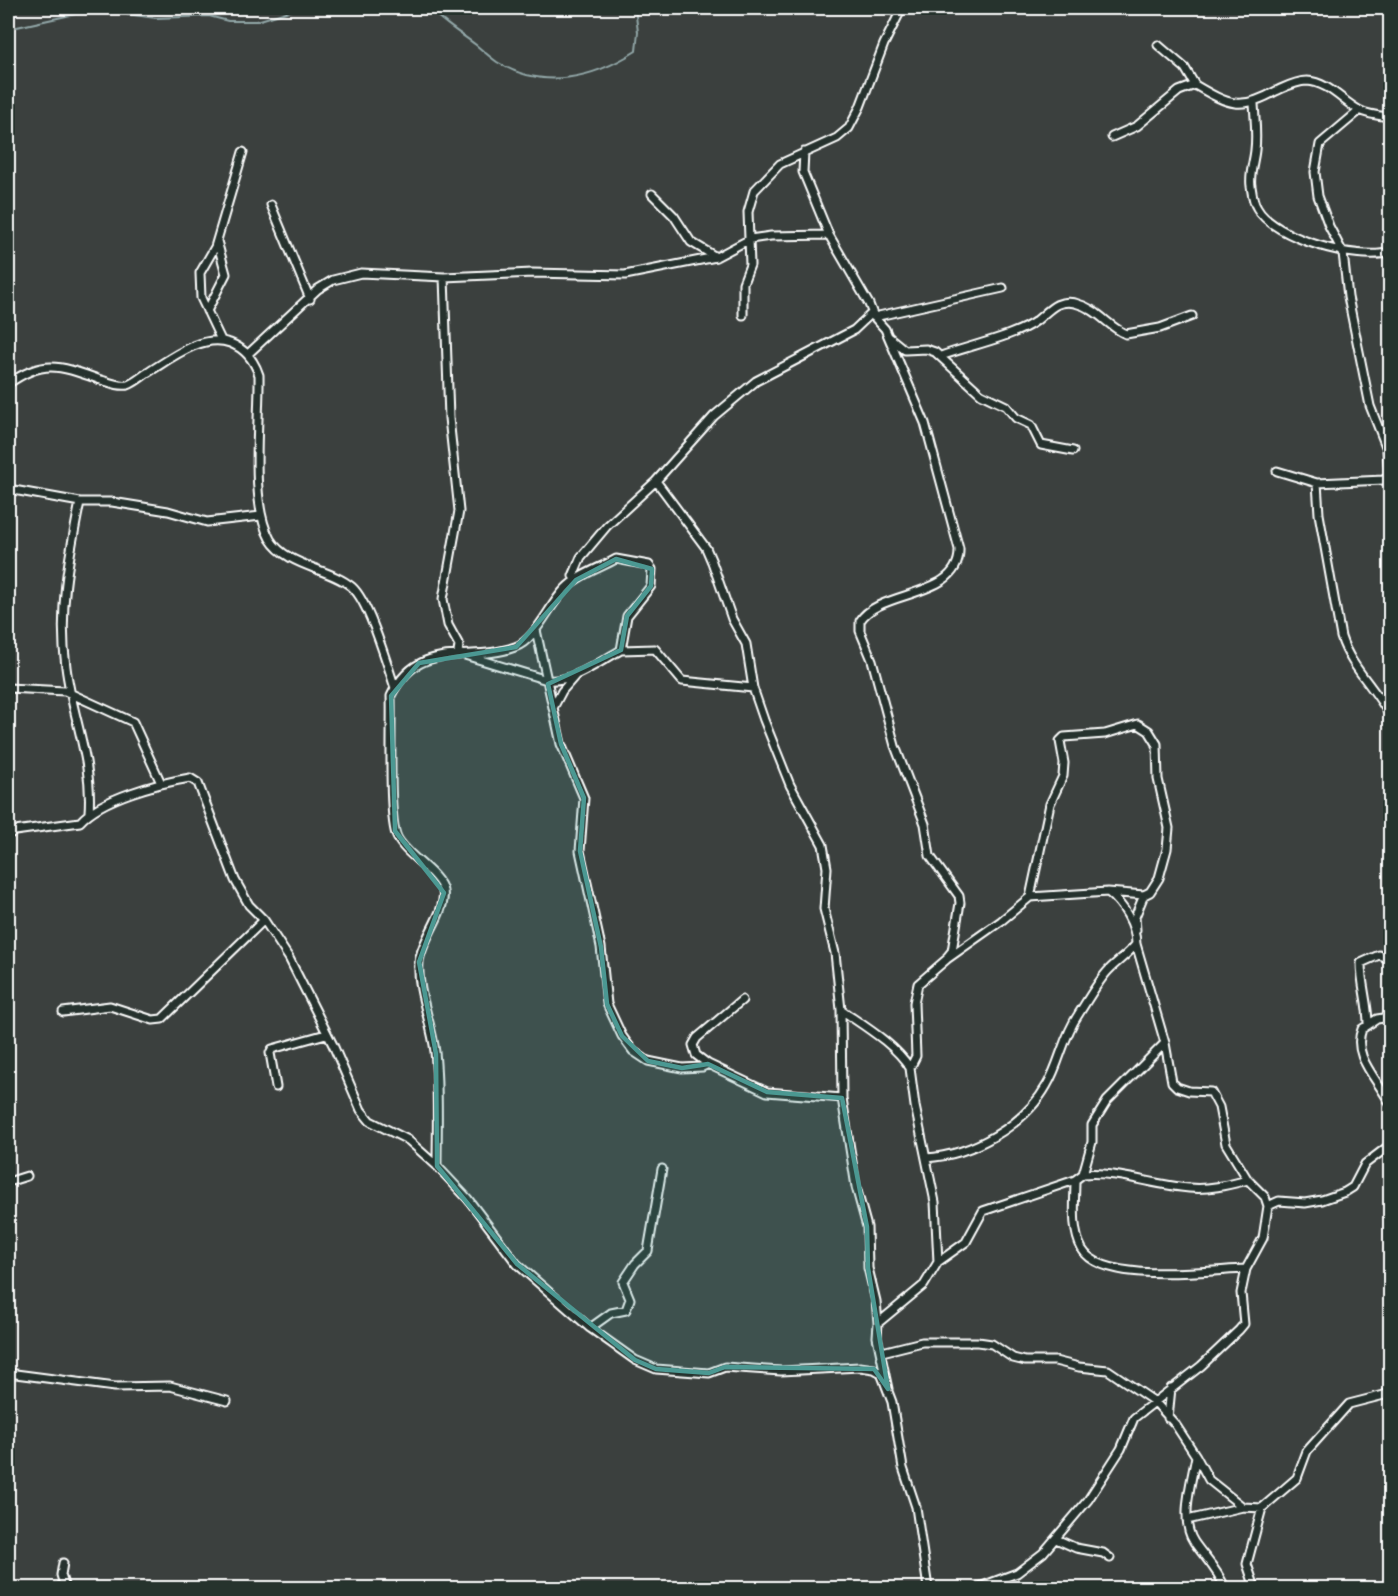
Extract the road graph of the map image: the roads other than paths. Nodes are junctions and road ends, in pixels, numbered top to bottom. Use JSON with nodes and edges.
{"nodes":[{"id":1,"x":902,"y":8,"type":"edge"},
{"id":2,"x":1158,"y":45,"type":"dead end"},
{"id":3,"x":1196,"y":85,"type":"junction"},
{"id":4,"x":1254,"y":104,"type":"junction"},
{"id":5,"x":1359,"y":111,"type":"junction"},
{"id":6,"x":1390,"y":117,"type":"edge"},
{"id":7,"x":1112,"y":137,"type":"dead end"},
{"id":8,"x":243,"y":152,"type":"dead end"},
{"id":9,"x":804,"y":152,"type":"junction"},
{"id":10,"x":652,"y":194,"type":"dead end"},
{"id":11,"x":271,"y":205,"type":"dead end"},
{"id":12,"x":829,"y":235,"type":"junction"},
{"id":13,"x":750,"y":239,"type":"junction"},
{"id":14,"x":217,"y":240,"type":"junction"},
{"id":15,"x":1390,"y":252,"type":"edge"},
{"id":16,"x":1343,"y":253,"type":"junction"},
{"id":17,"x":716,"y":256,"type":"junction"},
{"id":18,"x":444,"y":277,"type":"junction"},
{"id":19,"x":1003,"y":288,"type":"dead end"},
{"id":20,"x":310,"y":299,"type":"junction"},
{"id":21,"x":207,"y":311,"type":"junction"},
{"id":22,"x":743,"y":315,"type":"dead end"},
{"id":23,"x":873,"y":315,"type":"junction"},
{"id":24,"x":1192,"y":316,"type":"dead end"},
{"id":25,"x":888,"y":336,"type":"junction"},
{"id":26,"x":221,"y":340,"type":"junction"},
{"id":27,"x":248,"y":354,"type":"junction"},
{"id":28,"x":940,"y":356,"type":"junction"},
{"id":29,"x":8,"y":384,"type":"edge"},
{"id":30,"x":1073,"y":451,"type":"dead end"},
{"id":31,"x":1277,"y":471,"type":"dead end"},
{"id":32,"x":656,"y":481,"type":"junction"},
{"id":33,"x":1317,"y":483,"type":"junction"},
{"id":34,"x":8,"y":489,"type":"edge"},
{"id":35,"x":80,"y":502,"type":"junction"},
{"id":36,"x":261,"y":516,"type":"junction"},
{"id":37,"x":573,"y":576,"type":"dead end"},
{"id":38,"x":536,"y":630,"type":"junction"},
{"id":39,"x":621,"y":650,"type":"junction"},
{"id":40,"x":458,"y":653,"type":"junction"},
{"id":41,"x":576,"y":674,"type":"junction"},
{"id":42,"x":547,"y":680,"type":"junction"},
{"id":43,"x":8,"y":688,"type":"edge"},
{"id":44,"x":394,"y":688,"type":"junction"},
{"id":45,"x":753,"y":688,"type":"junction"},
{"id":46,"x":71,"y":694,"type":"junction"},
{"id":47,"x":553,"y":708,"type":"junction"},
{"id":48,"x":1390,"y":716,"type":"edge"},
{"id":49,"x":161,"y":783,"type":"junction"},
{"id":50,"x":89,"y":812,"type":"junction"},
{"id":51,"x":8,"y":835,"type":"edge"},
{"id":52,"x":1108,"y":892,"type":"junction"},
{"id":53,"x":1144,"y":895,"type":"junction"},
{"id":54,"x":1030,"y":897,"type":"junction"},
{"id":55,"x":264,"y":920,"type":"junction"},
{"id":56,"x":1136,"y":930,"type":"junction"},
{"id":57,"x":1136,"y":944,"type":"junction"},
{"id":58,"x":947,"y":958,"type":"junction"},
{"id":59,"x":1390,"y":959,"type":"edge"},
{"id":60,"x":742,"y":1000,"type":"dead end"},
{"id":61,"x":841,"y":1010,"type":"junction"},
{"id":62,"x":63,"y":1012,"type":"dead end"},
{"id":63,"x":1390,"y":1017,"type":"edge"},
{"id":64,"x":1368,"y":1024,"type":"junction"},
{"id":65,"x":326,"y":1034,"type":"junction"},
{"id":66,"x":1165,"y":1043,"type":"junction"},
{"id":67,"x":708,"y":1064,"type":"junction"},
{"id":68,"x":910,"y":1068,"type":"junction"},
{"id":69,"x":276,"y":1087,"type":"dead end"},
{"id":70,"x":842,"y":1098,"type":"junction"},
{"id":71,"x":1390,"y":1104,"type":"edge"},
{"id":72,"x":1390,"y":1145,"type":"edge"},
{"id":73,"x":926,"y":1158,"type":"junction"},
{"id":74,"x":437,"y":1166,"type":"junction"},
{"id":75,"x":662,"y":1169,"type":"dead end"},
{"id":76,"x":1083,"y":1174,"type":"junction"},
{"id":77,"x":27,"y":1176,"type":"dead end"},
{"id":78,"x":1075,"y":1180,"type":"junction"},
{"id":79,"x":1248,"y":1180,"type":"junction"},
{"id":80,"x":8,"y":1182,"type":"edge"},
{"id":81,"x":1268,"y":1206,"type":"junction"},
{"id":82,"x":938,"y":1262,"type":"junction"},
{"id":83,"x":1246,"y":1269,"type":"junction"},
{"id":84,"x":878,"y":1323,"type":"junction"},
{"id":85,"x":590,"y":1328,"type":"junction"},
{"id":86,"x":882,"y":1352,"type":"junction"},
{"id":87,"x":8,"y":1373,"type":"edge"},
{"id":88,"x":1171,"y":1388,"type":"junction"},
{"id":89,"x":888,"y":1389,"type":"junction"},
{"id":90,"x":1390,"y":1391,"type":"edge"},
{"id":91,"x":227,"y":1401,"type":"dead end"},
{"id":92,"x":1155,"y":1402,"type":"junction"},
{"id":93,"x":1168,"y":1418,"type":"junction"},
{"id":94,"x":1196,"y":1456,"type":"junction"},
{"id":95,"x":1243,"y":1507,"type":"junction"},
{"id":96,"x":1262,"y":1508,"type":"junction"},
{"id":97,"x":1187,"y":1520,"type":"junction"},
{"id":98,"x":1056,"y":1539,"type":"junction"},
{"id":99,"x":1110,"y":1558,"type":"dead end"},
{"id":100,"x":63,"y":1563,"type":"dead end"},
{"id":101,"x":65,"y":1588,"type":"edge"},
{"id":102,"x":928,"y":1588,"type":"edge"},
{"id":103,"x":977,"y":1588,"type":"edge"},
{"id":104,"x":1225,"y":1588,"type":"edge"},
{"id":105,"x":1255,"y":1588,"type":"edge"}],
"edges":[{"from":1,"to":9,"type":"street"},
{"from":2,"to":3,"type":"street"},
{"from":3,"to":4,"type":"street"},
{"from":3,"to":7,"type":"street"},
{"from":4,"to":5,"type":"street"},
{"from":4,"to":16,"type":"street"},
{"from":5,"to":6,"type":"street"},
{"from":5,"to":16,"type":"street"},
{"from":8,"to":14,"type":"street"},
{"from":9,"to":12,"type":"street"},
{"from":9,"to":13,"type":"street"},
{"from":10,"to":17,"type":"street"},
{"from":11,"to":20,"type":"street"},
{"from":12,"to":13,"type":"street"},
{"from":12,"to":23,"type":"street"},
{"from":13,"to":17,"type":"street"},
{"from":13,"to":22,"type":"street"},
{"from":14,"to":21,"type":"street"},
{"from":14,"to":21,"type":"street"},
{"from":15,"to":16,"type":"street"},
{"from":16,"to":33,"type":"street"},
{"from":17,"to":18,"type":"street"},
{"from":18,"to":20,"type":"street"},
{"from":18,"to":40,"type":"street"},
{"from":19,"to":23,"type":"street"},
{"from":20,"to":27,"type":"street"},
{"from":21,"to":26,"type":"street"},
{"from":23,"to":25,"type":"street"},
{"from":23,"to":32,"type":"street"},
{"from":24,"to":28,"type":"street"},
{"from":25,"to":28,"type":"street"},
{"from":25,"to":58,"type":"street"},
{"from":26,"to":27,"type":"street"},
{"from":26,"to":29,"type":"street"},
{"from":27,"to":36,"type":"street"},
{"from":28,"to":30,"type":"street"},
{"from":31,"to":33,"type":"street"},
{"from":32,"to":37,"type":"street"},
{"from":32,"to":45,"type":"street"},
{"from":33,"to":48,"type":"street"},
{"from":34,"to":35,"type":"street"},
{"from":35,"to":36,"type":"street"},
{"from":35,"to":46,"type":"street"},
{"from":36,"to":44,"type":"street"},
{"from":38,"to":39,"type":"street"},
{"from":38,"to":40,"type":"street"},
{"from":38,"to":42,"type":"street"},
{"from":39,"to":41,"type":"street"},
{"from":39,"to":45,"type":"street"},
{"from":40,"to":42,"type":"street"},
{"from":40,"to":44,"type":"street"},
{"from":41,"to":42,"type":"street"},
{"from":41,"to":47,"type":"street"},
{"from":42,"to":47,"type":"street"},
{"from":43,"to":46,"type":"street"},
{"from":44,"to":74,"type":"street"},
{"from":45,"to":61,"type":"street"},
{"from":46,"to":49,"type":"street"},
{"from":46,"to":50,"type":"street"},
{"from":47,"to":67,"type":"street"},
{"from":49,"to":50,"type":"street"},
{"from":49,"to":55,"type":"street"},
{"from":50,"to":51,"type":"street"},
{"from":52,"to":53,"type":"street"},
{"from":52,"to":54,"type":"street"},
{"from":52,"to":56,"type":"street"},
{"from":53,"to":54,"type":"street"},
{"from":53,"to":56,"type":"street"},
{"from":54,"to":58,"type":"street"},
{"from":55,"to":62,"type":"street"},
{"from":55,"to":65,"type":"street"},
{"from":56,"to":57,"type":"street"},
{"from":57,"to":66,"type":"street"},
{"from":57,"to":73,"type":"street"},
{"from":58,"to":68,"type":"street"},
{"from":59,"to":64,"type":"street"},
{"from":60,"to":67,"type":"street"},
{"from":61,"to":68,"type":"street"},
{"from":61,"to":70,"type":"street"},
{"from":63,"to":64,"type":"street"},
{"from":64,"to":71,"type":"street"},
{"from":65,"to":69,"type":"street"},
{"from":65,"to":74,"type":"street"},
{"from":66,"to":76,"type":"street"},
{"from":66,"to":79,"type":"street"},
{"from":67,"to":70,"type":"street"},
{"from":68,"to":73,"type":"street"},
{"from":70,"to":84,"type":"street"},
{"from":72,"to":81,"type":"street"},
{"from":73,"to":82,"type":"street"},
{"from":74,"to":85,"type":"street"},
{"from":75,"to":85,"type":"street"},
{"from":76,"to":78,"type":"street"},
{"from":76,"to":79,"type":"street"},
{"from":77,"to":80,"type":"street"},
{"from":78,"to":82,"type":"street"},
{"from":78,"to":83,"type":"street"},
{"from":79,"to":81,"type":"street"},
{"from":81,"to":83,"type":"street"},
{"from":82,"to":84,"type":"street"},
{"from":83,"to":88,"type":"street"},
{"from":84,"to":86,"type":"street"},
{"from":85,"to":89,"type":"street"},
{"from":86,"to":89,"type":"street"},
{"from":86,"to":92,"type":"street"},
{"from":87,"to":91,"type":"street"},
{"from":88,"to":92,"type":"street"},
{"from":88,"to":93,"type":"street"},
{"from":89,"to":102,"type":"street"},
{"from":90,"to":96,"type":"street"},
{"from":92,"to":93,"type":"street"},
{"from":92,"to":98,"type":"street"},
{"from":93,"to":94,"type":"street"},
{"from":94,"to":95,"type":"street"},
{"from":94,"to":97,"type":"street"},
{"from":95,"to":96,"type":"street"},
{"from":95,"to":97,"type":"street"},
{"from":96,"to":105,"type":"street"},
{"from":97,"to":104,"type":"street"},
{"from":98,"to":99,"type":"street"},
{"from":98,"to":103,"type":"street"},
{"from":100,"to":101,"type":"street"}]}
